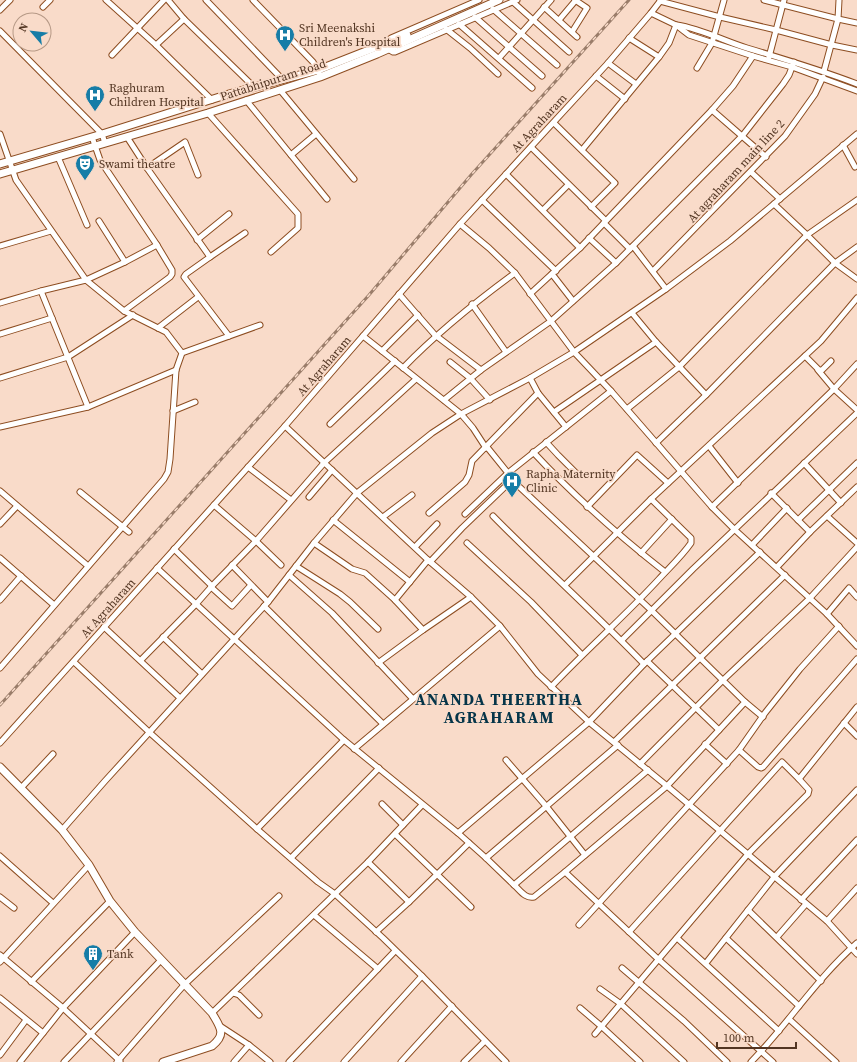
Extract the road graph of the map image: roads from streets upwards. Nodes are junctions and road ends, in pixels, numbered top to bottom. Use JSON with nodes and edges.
{"nodes":[{"id":1,"x":10,"y":0,"type":"edge"},
{"id":2,"x":50,"y":0,"type":"edge"},
{"id":3,"x":106,"y":0,"type":"edge"},
{"id":4,"x":164,"y":0,"type":"edge"},
{"id":5,"x":168,"y":0,"type":"edge"},
{"id":6,"x":206,"y":0,"type":"edge"},
{"id":7,"x":253,"y":0,"type":"edge"},
{"id":8,"x":479,"y":0,"type":"edge"},
{"id":9,"x":490,"y":0,"type":"edge"},
{"id":10,"x":499,"y":0,"type":"edge"},
{"id":11,"x":551,"y":0,"type":"edge"},
{"id":12,"x":575,"y":0,"type":"edge"},
{"id":13,"x":660,"y":0,"type":"edge"},
{"id":14,"x":724,"y":0,"type":"edge"},
{"id":15,"x":764,"y":0,"type":"edge"},
{"id":16,"x":839,"y":0,"type":"edge"},
{"id":17,"x":515,"y":1,"type":"edge"},
{"id":18,"x":783,"y":2,"type":"edge"},
{"id":19,"x":43,"y":7,"type":"dead end"},
{"id":20,"x":544,"y":7,"type":"junction"},
{"id":21,"x":493,"y":9,"type":"junction"},
{"id":22,"x":0,"y":10,"type":"edge"},
{"id":23,"x":651,"y":13,"type":"junction"},
{"id":24,"x":475,"y":17,"type":"junction"},
{"id":25,"x":720,"y":17,"type":"junction"},
{"id":26,"x":184,"y":19,"type":"junction"},
{"id":27,"x":533,"y":19,"type":"junction"},
{"id":28,"x":838,"y":19,"type":"junction"},
{"id":29,"x":559,"y":20,"type":"junction"},
{"id":30,"x":857,"y":23,"type":"edge"},
{"id":31,"x":459,"y":24,"type":"junction"},
{"id":32,"x":676,"y":25,"type":"junction"},
{"id":33,"x":138,"y":28,"type":"junction"},
{"id":34,"x":446,"y":29,"type":"junction"},
{"id":35,"x":776,"y":30,"type":"junction"},
{"id":36,"x":0,"y":31,"type":"edge"},
{"id":37,"x":572,"y":32,"type":"junction"},
{"id":38,"x":521,"y":33,"type":"junction"},
{"id":39,"x":714,"y":36,"type":"junction"},
{"id":40,"x":577,"y":37,"type":"dead end"},
{"id":41,"x":629,"y":38,"type":"junction"},
{"id":42,"x":403,"y":40,"type":"junction"},
{"id":43,"x":712,"y":43,"type":"junction"},
{"id":44,"x":156,"y":45,"type":"junction"},
{"id":45,"x":832,"y":45,"type":"junction"},
{"id":46,"x":387,"y":46,"type":"junction"},
{"id":47,"x":509,"y":46,"type":"junction"},
{"id":48,"x":857,"y":50,"type":"edge"},
{"id":49,"x":569,"y":52,"type":"dead end"},
{"id":50,"x":770,"y":54,"type":"junction"},
{"id":51,"x":112,"y":55,"type":"dead end"},
{"id":52,"x":753,"y":56,"type":"junction"},
{"id":53,"x":499,"y":58,"type":"junction"},
{"id":54,"x":659,"y":58,"type":"junction"},
{"id":55,"x":768,"y":60,"type":"junction"},
{"id":56,"x":608,"y":63,"type":"junction"},
{"id":57,"x":557,"y":65,"type":"dead end"},
{"id":58,"x":793,"y":65,"type":"junction"},
{"id":59,"x":696,"y":68,"type":"dead end"},
{"id":60,"x":319,"y":74,"type":"junction"},
{"id":61,"x":498,"y":74,"type":"dead end"},
{"id":62,"x":823,"y":74,"type":"junction"},
{"id":63,"x":542,"y":76,"type":"dead end"},
{"id":64,"x":596,"y":76,"type":"junction"},
{"id":65,"x":282,"y":79,"type":"junction"},
{"id":66,"x":636,"y":84,"type":"junction"},
{"id":67,"x":857,"y":84,"type":"edge"},
{"id":68,"x":254,"y":87,"type":"junction"},
{"id":69,"x":532,"y":88,"type":"dead end"},
{"id":70,"x":280,"y":90,"type":"junction"},
{"id":71,"x":857,"y":91,"type":"edge"},
{"id":72,"x":625,"y":99,"type":"junction"},
{"id":73,"x":212,"y":100,"type":"junction"},
{"id":74,"x":246,"y":100,"type":"junction"},
{"id":75,"x":712,"y":110,"type":"junction"},
{"id":76,"x":208,"y":113,"type":"junction"},
{"id":77,"x":554,"y":122,"type":"junction"},
{"id":78,"x":0,"y":134,"type":"edge"},
{"id":79,"x":102,"y":134,"type":"junction"},
{"id":80,"x":316,"y":134,"type":"junction"},
{"id":81,"x":857,"y":134,"type":"edge"},
{"id":82,"x":743,"y":135,"type":"junction"},
{"id":83,"x":92,"y":137,"type":"junction"},
{"id":84,"x":127,"y":137,"type":"junction"},
{"id":85,"x":105,"y":143,"type":"junction"},
{"id":86,"x":843,"y":145,"type":"junction"},
{"id":87,"x":94,"y":146,"type":"junction"},
{"id":88,"x":532,"y":147,"type":"junction"},
{"id":89,"x":582,"y":150,"type":"junction"},
{"id":90,"x":291,"y":155,"type":"junction"},
{"id":91,"x":58,"y":157,"type":"junction"},
{"id":92,"x":766,"y":157,"type":"junction"},
{"id":93,"x":10,"y":161,"type":"junction"},
{"id":94,"x":0,"y":164,"type":"edge"},
{"id":95,"x":854,"y":167,"type":"dead end"},
{"id":96,"x":147,"y":168,"type":"junction"},
{"id":97,"x":12,"y":170,"type":"junction"},
{"id":98,"x":751,"y":172,"type":"junction"},
{"id":99,"x":0,"y":174,"type":"edge"},
{"id":100,"x":506,"y":174,"type":"junction"},
{"id":101,"x":198,"y":175,"type":"dead end"},
{"id":102,"x":354,"y":179,"type":"dead end"},
{"id":103,"x":568,"y":185,"type":"junction"},
{"id":104,"x":326,"y":199,"type":"dead end"},
{"id":105,"x":780,"y":199,"type":"junction"},
{"id":106,"x":482,"y":200,"type":"junction"},
{"id":107,"x":857,"y":200,"type":"edge"},
{"id":108,"x":774,"y":204,"type":"junction"},
{"id":109,"x":592,"y":207,"type":"junction"},
{"id":110,"x":543,"y":210,"type":"junction"},
{"id":111,"x":229,"y":214,"type":"dead end"},
{"id":112,"x":99,"y":221,"type":"dead end"},
{"id":113,"x":604,"y":222,"type":"junction"},
{"id":114,"x":460,"y":224,"type":"junction"},
{"id":115,"x":87,"y":225,"type":"dead end"},
{"id":116,"x":51,"y":231,"type":"junction"},
{"id":117,"x":245,"y":233,"type":"dead end"},
{"id":118,"x":807,"y":235,"type":"junction"},
{"id":119,"x":589,"y":238,"type":"junction"},
{"id":120,"x":197,"y":240,"type":"junction"},
{"id":121,"x":157,"y":245,"type":"junction"},
{"id":122,"x":0,"y":246,"type":"edge"},
{"id":123,"x":857,"y":246,"type":"edge"},
{"id":124,"x":580,"y":248,"type":"junction"},
{"id":125,"x":632,"y":248,"type":"junction"},
{"id":126,"x":270,"y":252,"type":"dead end"},
{"id":127,"x":210,"y":257,"type":"junction"},
{"id":128,"x":125,"y":262,"type":"junction"},
{"id":129,"x":616,"y":263,"type":"junction"},
{"id":130,"x":835,"y":263,"type":"junction"},
{"id":131,"x":653,"y":271,"type":"junction"},
{"id":132,"x":554,"y":272,"type":"junction"},
{"id":133,"x":515,"y":273,"type":"junction"},
{"id":134,"x":857,"y":279,"type":"edge"},
{"id":135,"x":86,"y":280,"type":"junction"},
{"id":136,"x":666,"y":289,"type":"junction"},
{"id":137,"x":41,"y":291,"type":"junction"},
{"id":138,"x":399,"y":294,"type":"junction"},
{"id":139,"x":530,"y":294,"type":"junction"},
{"id":140,"x":198,"y":297,"type":"junction"},
{"id":141,"x":857,"y":298,"type":"edge"},
{"id":142,"x":574,"y":300,"type":"junction"},
{"id":143,"x":0,"y":303,"type":"edge"},
{"id":144,"x":472,"y":304,"type":"junction"},
{"id":145,"x":124,"y":311,"type":"junction"},
{"id":146,"x":632,"y":313,"type":"junction"},
{"id":147,"x":133,"y":315,"type":"junction"},
{"id":148,"x":418,"y":315,"type":"junction"},
{"id":149,"x":52,"y":318,"type":"junction"},
{"id":150,"x":551,"y":321,"type":"junction"},
{"id":151,"x":260,"y":325,"type":"dead end"},
{"id":152,"x":158,"y":328,"type":"junction"},
{"id":153,"x":0,"y":334,"type":"edge"},
{"id":154,"x":435,"y":335,"type":"junction"},
{"id":155,"x":229,"y":336,"type":"junction"},
{"id":156,"x":363,"y":336,"type":"junction"},
{"id":157,"x":656,"y":342,"type":"junction"},
{"id":158,"x":382,"y":351,"type":"junction"},
{"id":159,"x":506,"y":352,"type":"junction"},
{"id":160,"x":574,"y":352,"type":"junction"},
{"id":161,"x":182,"y":353,"type":"junction"},
{"id":162,"x":805,"y":356,"type":"junction"},
{"id":163,"x":68,"y":357,"type":"junction"},
{"id":164,"x":395,"y":361,"type":"junction"},
{"id":165,"x":831,"y":361,"type":"dead end"},
{"id":166,"x":450,"y":362,"type":"dead end"},
{"id":167,"x":857,"y":364,"type":"edge"},
{"id":168,"x":679,"y":367,"type":"junction"},
{"id":169,"x":402,"y":368,"type":"junction"},
{"id":170,"x":176,"y":370,"type":"junction"},
{"id":171,"x":480,"y":370,"type":"junction"},
{"id":172,"x":818,"y":370,"type":"junction"},
{"id":173,"x":0,"y":378,"type":"edge"},
{"id":174,"x":470,"y":378,"type":"junction"},
{"id":175,"x":530,"y":378,"type":"junction"},
{"id":176,"x":416,"y":379,"type":"junction"},
{"id":177,"x":601,"y":380,"type":"junction"},
{"id":178,"x":834,"y":389,"type":"junction"},
{"id":179,"x":611,"y":391,"type":"junction"},
{"id":180,"x":538,"y":392,"type":"junction"},
{"id":181,"x":706,"y":395,"type":"junction"},
{"id":182,"x":444,"y":400,"type":"junction"},
{"id":183,"x":490,"y":400,"type":"junction"},
{"id":184,"x":195,"y":402,"type":"dead end"},
{"id":185,"x":88,"y":407,"type":"junction"},
{"id":186,"x":627,"y":409,"type":"junction"},
{"id":187,"x":173,"y":411,"type":"junction"},
{"id":188,"x":857,"y":411,"type":"edge"},
{"id":189,"x":554,"y":412,"type":"junction"},
{"id":190,"x":461,"y":414,"type":"junction"},
{"id":191,"x":330,"y":424,"type":"dead end"},
{"id":192,"x":285,"y":426,"type":"junction"},
{"id":193,"x":0,"y":427,"type":"edge"},
{"id":194,"x":566,"y":427,"type":"junction"},
{"id":195,"x":546,"y":442,"type":"junction"},
{"id":196,"x":656,"y":443,"type":"junction"},
{"id":197,"x":709,"y":446,"type":"junction"},
{"id":198,"x":487,"y":448,"type":"junction"},
{"id":199,"x":533,"y":452,"type":"junction"},
{"id":200,"x":857,"y":462,"type":"edge"},
{"id":201,"x":324,"y":463,"type":"junction"},
{"id":202,"x":804,"y":463,"type":"junction"},
{"id":203,"x":248,"y":467,"type":"junction"},
{"id":204,"x":332,"y":470,"type":"junction"},
{"id":205,"x":681,"y":472,"type":"junction"},
{"id":206,"x":508,"y":473,"type":"junction"},
{"id":207,"x":577,"y":474,"type":"dead end"},
{"id":208,"x":512,"y":480,"type":"junction"},
{"id":209,"x":668,"y":483,"type":"junction"},
{"id":210,"x":738,"y":483,"type":"junction"},
{"id":211,"x":857,"y":488,"type":"edge"},
{"id":212,"x":830,"y":490,"type":"junction"},
{"id":213,"x":0,"y":491,"type":"edge"},
{"id":214,"x":80,"y":492,"type":"dead end"},
{"id":215,"x":357,"y":493,"type":"junction"},
{"id":216,"x":771,"y":493,"type":"junction"},
{"id":217,"x":412,"y":495,"type":"dead end"},
{"id":218,"x":309,"y":497,"type":"dead end"},
{"id":219,"x":651,"y":499,"type":"junction"},
{"id":220,"x":291,"y":500,"type":"junction"},
{"id":221,"x":841,"y":503,"type":"junction"},
{"id":222,"x":214,"y":505,"type":"junction"},
{"id":223,"x":17,"y":506,"type":"junction"},
{"id":224,"x":587,"y":507,"type":"junction"},
{"id":225,"x":712,"y":507,"type":"junction"},
{"id":226,"x":787,"y":508,"type":"junction"},
{"id":227,"x":429,"y":513,"type":"dead end"},
{"id":228,"x":465,"y":514,"type":"dead end"},
{"id":229,"x":493,"y":516,"type":"dead end"},
{"id":230,"x":827,"y":516,"type":"junction"},
{"id":231,"x":383,"y":517,"type":"junction"},
{"id":232,"x":672,"y":519,"type":"junction"},
{"id":233,"x":334,"y":520,"type":"junction"},
{"id":234,"x":798,"y":520,"type":"junction"},
{"id":235,"x":0,"y":524,"type":"edge"},
{"id":236,"x":437,"y":524,"type":"dead end"},
{"id":237,"x":123,"y":526,"type":"junction"},
{"id":238,"x":734,"y":529,"type":"junction"},
{"id":239,"x":129,"y":532,"type":"dead end"},
{"id":240,"x":810,"y":532,"type":"junction"},
{"id":241,"x":617,"y":533,"type":"junction"},
{"id":242,"x":256,"y":541,"type":"junction"},
{"id":243,"x":467,"y":543,"type":"dead end"},
{"id":244,"x":857,"y":543,"type":"edge"},
{"id":245,"x":314,"y":544,"type":"junction"},
{"id":246,"x":752,"y":545,"type":"junction"},
{"id":247,"x":415,"y":547,"type":"junction"},
{"id":248,"x":857,"y":547,"type":"edge"},
{"id":249,"x":174,"y":549,"type":"junction"},
{"id":250,"x":760,"y":552,"type":"junction"},
{"id":251,"x":641,"y":553,"type":"junction"},
{"id":252,"x":594,"y":556,"type":"junction"},
{"id":253,"x":0,"y":558,"type":"edge"},
{"id":254,"x":429,"y":561,"type":"junction"},
{"id":255,"x":281,"y":565,"type":"dead end"},
{"id":256,"x":88,"y":566,"type":"junction"},
{"id":257,"x":232,"y":566,"type":"junction"},
{"id":258,"x":296,"y":566,"type":"junction"},
{"id":259,"x":777,"y":567,"type":"junction"},
{"id":260,"x":157,"y":568,"type":"junction"},
{"id":261,"x":665,"y":572,"type":"junction"},
{"id":262,"x":288,"y":575,"type":"junction"},
{"id":263,"x":785,"y":575,"type":"junction"},
{"id":264,"x":21,"y":576,"type":"junction"},
{"id":265,"x":410,"y":582,"type":"junction"},
{"id":266,"x":251,"y":585,"type":"junction"},
{"id":267,"x":212,"y":586,"type":"junction"},
{"id":268,"x":565,"y":586,"type":"junction"},
{"id":269,"x":857,"y":596,"type":"edge"},
{"id":270,"x":471,"y":597,"type":"junction"},
{"id":271,"x":810,"y":598,"type":"junction"},
{"id":272,"x":0,"y":600,"type":"edge"},
{"id":273,"x":395,"y":600,"type":"junction"},
{"id":274,"x":640,"y":600,"type":"junction"},
{"id":275,"x":268,"y":602,"type":"junction"},
{"id":276,"x":54,"y":604,"type":"junction"},
{"id":277,"x":197,"y":604,"type":"junction"},
{"id":278,"x":264,"y":606,"type":"junction"},
{"id":279,"x":651,"y":610,"type":"junction"},
{"id":280,"x":827,"y":614,"type":"junction"},
{"id":281,"x":500,"y":626,"type":"junction"},
{"id":282,"x":839,"y":626,"type":"junction"},
{"id":283,"x":104,"y":627,"type":"junction"},
{"id":284,"x":378,"y":629,"type":"dead end"},
{"id":285,"x":611,"y":629,"type":"junction"},
{"id":286,"x":423,"y":630,"type":"junction"},
{"id":287,"x":675,"y":634,"type":"junction"},
{"id":288,"x":163,"y":637,"type":"junction"},
{"id":289,"x":235,"y":639,"type":"junction"},
{"id":290,"x":622,"y":640,"type":"junction"},
{"id":291,"x":857,"y":646,"type":"edge"},
{"id":292,"x":582,"y":654,"type":"junction"},
{"id":293,"x":699,"y":657,"type":"junction"},
{"id":294,"x":857,"y":659,"type":"edge"},
{"id":295,"x":141,"y":660,"type":"junction"},
{"id":296,"x":74,"y":662,"type":"junction"},
{"id":297,"x":645,"y":662,"type":"junction"},
{"id":298,"x":378,"y":663,"type":"junction"},
{"id":299,"x":0,"y":668,"type":"edge"},
{"id":300,"x":202,"y":674,"type":"junction"},
{"id":301,"x":722,"y":681,"type":"junction"},
{"id":302,"x":672,"y":685,"type":"junction"},
{"id":303,"x":551,"y":687,"type":"junction"},
{"id":304,"x":180,"y":698,"type":"junction"},
{"id":305,"x":413,"y":699,"type":"junction"},
{"id":306,"x":746,"y":702,"type":"junction"},
{"id":307,"x":857,"y":707,"type":"edge"},
{"id":308,"x":696,"y":708,"type":"junction"},
{"id":309,"x":763,"y":716,"type":"junction"},
{"id":310,"x":590,"y":722,"type":"junction"},
{"id":311,"x":844,"y":723,"type":"junction"},
{"id":312,"x":383,"y":724,"type":"junction"},
{"id":313,"x":719,"y":730,"type":"junction"},
{"id":314,"x":149,"y":732,"type":"junction"},
{"id":315,"x":857,"y":736,"type":"edge"},
{"id":316,"x":344,"y":740,"type":"junction"},
{"id":317,"x":0,"y":743,"type":"edge"},
{"id":318,"x":616,"y":744,"type":"junction"},
{"id":319,"x":705,"y":744,"type":"junction"},
{"id":320,"x":354,"y":749,"type":"junction"},
{"id":321,"x":739,"y":750,"type":"junction"},
{"id":322,"x":53,"y":754,"type":"dead end"},
{"id":323,"x":774,"y":754,"type":"junction"},
{"id":324,"x":506,"y":760,"type":"dead end"},
{"id":325,"x":782,"y":762,"type":"junction"},
{"id":326,"x":640,"y":764,"type":"junction"},
{"id":327,"x":727,"y":764,"type":"junction"},
{"id":328,"x":0,"y":766,"type":"edge"},
{"id":329,"x":379,"y":768,"type":"junction"},
{"id":330,"x":648,"y":770,"type":"junction"},
{"id":331,"x":523,"y":779,"type":"junction"},
{"id":332,"x":799,"y":779,"type":"junction"},
{"id":333,"x":667,"y":786,"type":"junction"},
{"id":334,"x":21,"y":788,"type":"junction"},
{"id":335,"x":857,"y":790,"type":"edge"},
{"id":336,"x":382,"y":804,"type":"dead end"},
{"id":337,"x":422,"y":805,"type":"junction"},
{"id":338,"x":689,"y":805,"type":"junction"},
{"id":339,"x":546,"y":806,"type":"junction"},
{"id":340,"x":403,"y":825,"type":"junction"},
{"id":341,"x":62,"y":830,"type":"junction"},
{"id":342,"x":257,"y":830,"type":"junction"},
{"id":343,"x":720,"y":830,"type":"junction"},
{"id":344,"x":458,"y":833,"type":"junction"},
{"id":345,"x":395,"y":834,"type":"junction"},
{"id":346,"x":569,"y":837,"type":"junction"},
{"id":347,"x":857,"y":840,"type":"edge"},
{"id":348,"x":469,"y":843,"type":"junction"},
{"id":349,"x":748,"y":854,"type":"junction"},
{"id":350,"x":585,"y":855,"type":"junction"},
{"id":351,"x":0,"y":856,"type":"edge"},
{"id":352,"x":291,"y":858,"type":"junction"},
{"id":353,"x":486,"y":858,"type":"junction"},
{"id":354,"x":368,"y":862,"type":"junction"},
{"id":355,"x":89,"y":865,"type":"junction"},
{"id":356,"x":567,"y":873,"type":"junction"},
{"id":357,"x":438,"y":874,"type":"junction"},
{"id":358,"x":775,"y":876,"type":"junction"},
{"id":359,"x":514,"y":885,"type":"junction"},
{"id":360,"x":857,"y":888,"type":"edge"},
{"id":361,"x":335,"y":894,"type":"junction"},
{"id":362,"x":279,"y":896,"type":"dead end"},
{"id":363,"x":0,"y":897,"type":"edge"},
{"id":364,"x":801,"y":900,"type":"junction"},
{"id":365,"x":110,"y":901,"type":"junction"},
{"id":366,"x":409,"y":902,"type":"junction"},
{"id":367,"x":53,"y":903,"type":"junction"},
{"id":368,"x":599,"y":903,"type":"junction"},
{"id":369,"x":806,"y":904,"type":"junction"},
{"id":370,"x":471,"y":907,"type":"dead end"},
{"id":371,"x":14,"y":908,"type":"dead end"},
{"id":372,"x":748,"y":910,"type":"junction"},
{"id":373,"x":314,"y":915,"type":"junction"},
{"id":374,"x":827,"y":921,"type":"junction"},
{"id":375,"x":579,"y":925,"type":"dead end"},
{"id":376,"x":134,"y":932,"type":"junction"},
{"id":377,"x":376,"y":932,"type":"junction"},
{"id":378,"x":629,"y":932,"type":"junction"},
{"id":379,"x":777,"y":937,"type":"junction"},
{"id":380,"x":676,"y":938,"type":"junction"},
{"id":381,"x":726,"y":938,"type":"junction"},
{"id":382,"x":857,"y":943,"type":"edge"},
{"id":383,"x":851,"y":948,"type":"junction"},
{"id":384,"x":395,"y":951,"type":"junction"},
{"id":385,"x":857,"y":954,"type":"edge"},
{"id":386,"x":1,"y":958,"type":"edge"},
{"id":387,"x":658,"y":959,"type":"junction"},
{"id":388,"x":161,"y":960,"type":"junction"},
{"id":389,"x":706,"y":963,"type":"junction"},
{"id":390,"x":622,"y":968,"type":"dead end"},
{"id":391,"x":378,"y":969,"type":"junction"},
{"id":392,"x":422,"y":976,"type":"junction"},
{"id":393,"x":821,"y":981,"type":"junction"},
{"id":394,"x":31,"y":982,"type":"junction"},
{"id":395,"x":638,"y":983,"type":"junction"},
{"id":396,"x":184,"y":984,"type":"junction"},
{"id":397,"x":600,"y":989,"type":"dead end"},
{"id":398,"x":233,"y":993,"type":"junction"},
{"id":399,"x":0,"y":998,"type":"edge"},
{"id":400,"x":621,"y":1004,"type":"junction"},
{"id":401,"x":452,"y":1006,"type":"junction"},
{"id":402,"x":799,"y":1006,"type":"junction"},
{"id":403,"x":63,"y":1008,"type":"junction"},
{"id":404,"x":580,"y":1008,"type":"dead end"},
{"id":405,"x":212,"y":1013,"type":"junction"},
{"id":406,"x":259,"y":1015,"type":"dead end"},
{"id":407,"x":789,"y":1019,"type":"junction"},
{"id":408,"x":26,"y":1020,"type":"junction"},
{"id":409,"x":220,"y":1026,"type":"junction"},
{"id":410,"x":601,"y":1026,"type":"junction"},
{"id":411,"x":779,"y":1031,"type":"junction"},
{"id":412,"x":42,"y":1033,"type":"junction"},
{"id":413,"x":90,"y":1034,"type":"junction"},
{"id":414,"x":595,"y":1034,"type":"dead end"},
{"id":415,"x":485,"y":1041,"type":"junction"},
{"id":416,"x":249,"y":1045,"type":"junction"},
{"id":417,"x":761,"y":1052,"type":"junction"},
{"id":418,"x":0,"y":1055,"type":"edge"},
{"id":419,"x":184,"y":1055,"type":"junction"},
{"id":420,"x":119,"y":1061,"type":"edge"},
{"id":421,"x":20,"y":1062,"type":"edge"},
{"id":422,"x":64,"y":1062,"type":"edge"},
{"id":423,"x":163,"y":1062,"type":"edge"},
{"id":424,"x":178,"y":1062,"type":"edge"},
{"id":425,"x":234,"y":1062,"type":"edge"},
{"id":426,"x":270,"y":1062,"type":"edge"},
{"id":427,"x":289,"y":1062,"type":"edge"},
{"id":428,"x":344,"y":1062,"type":"edge"},
{"id":429,"x":401,"y":1062,"type":"edge"},
{"id":430,"x":464,"y":1062,"type":"edge"},
{"id":431,"x":506,"y":1062,"type":"edge"},
{"id":432,"x":640,"y":1062,"type":"edge"},
{"id":433,"x":684,"y":1062,"type":"edge"},
{"id":434,"x":727,"y":1062,"type":"edge"},
{"id":435,"x":751,"y":1062,"type":"edge"},
{"id":436,"x":773,"y":1062,"type":"edge"},
{"id":437,"x":836,"y":1062,"type":"edge"}],
"edges":[{"from":1,"to":22,"type":"street"},
{"from":2,"to":19,"type":"street"},
{"from":3,"to":33,"type":"street"},
{"from":4,"to":33,"type":"street"},
{"from":5,"to":26,"type":"street"},
{"from":6,"to":65,"type":"street"},
{"from":7,"to":60,"type":"street"},
{"from":8,"to":46,"type":"street"},
{"from":9,"to":42,"type":"street","name":"Pattabhipuram Road"},
{"from":10,"to":42,"type":"street","name":"Pattabhipuram Road"},
{"from":11,"to":20,"type":"street"},
{"from":12,"to":29,"type":"street"},
{"from":12,"to":37,"type":"street"},
{"from":13,"to":23,"type":"street","name":"At Agraharam"},
{"from":13,"to":25,"type":"street"},
{"from":14,"to":25,"type":"street"},
{"from":15,"to":18,"type":"street"},
{"from":16,"to":28,"type":"street","name":"At agraharam main line 2"},
{"from":17,"to":21,"type":"street"},
{"from":17,"to":27,"type":"street"},
{"from":18,"to":28,"type":"street"},
{"from":18,"to":35,"type":"street"},
{"from":20,"to":27,"type":"street"},
{"from":20,"to":29,"type":"street"},
{"from":21,"to":24,"type":"street"},
{"from":21,"to":38,"type":"street"},
{"from":23,"to":32,"type":"street"},
{"from":23,"to":41,"type":"street","name":"At Agraharam"},
{"from":24,"to":31,"type":"street"},
{"from":24,"to":47,"type":"street"},
{"from":25,"to":35,"type":"street"},
{"from":25,"to":39,"type":"street"},
{"from":26,"to":44,"type":"street"},
{"from":26,"to":68,"type":"street"},
{"from":27,"to":38,"type":"street"},
{"from":27,"to":49,"type":"street"},
{"from":28,"to":30,"type":"street"},
{"from":28,"to":45,"type":"street","name":"At agraharam main line 2"},
{"from":29,"to":37,"type":"street"},
{"from":31,"to":34,"type":"street"},
{"from":31,"to":53,"type":"street"},
{"from":32,"to":39,"type":"street"},
{"from":32,"to":43,"type":"street"},
{"from":32,"to":54,"type":"street"},
{"from":33,"to":44,"type":"street"},
{"from":33,"to":51,"type":"street"},
{"from":34,"to":46,"type":"street"},
{"from":34,"to":61,"type":"street"},
{"from":35,"to":45,"type":"street"},
{"from":35,"to":50,"type":"street"},
{"from":36,"to":79,"type":"street"},
{"from":37,"to":40,"type":"street"},
{"from":38,"to":47,"type":"street"},
{"from":38,"to":57,"type":"street"},
{"from":39,"to":43,"type":"street"},
{"from":39,"to":50,"type":"street"},
{"from":41,"to":54,"type":"street"},
{"from":41,"to":56,"type":"street","name":"At Agraharam"},
{"from":42,"to":46,"type":"street","name":"Pattabhipuram Road"},
{"from":43,"to":52,"type":"street"},
{"from":43,"to":59,"type":"street"},
{"from":44,"to":73,"type":"street"},
{"from":45,"to":48,"type":"street"},
{"from":45,"to":62,"type":"street","name":"At agraharam main line 2"},
{"from":46,"to":60,"type":"street","name":"Pattabhipuram Road"},
{"from":47,"to":53,"type":"street"},
{"from":47,"to":63,"type":"street"},
{"from":50,"to":55,"type":"street"},
{"from":50,"to":58,"type":"street"},
{"from":52,"to":55,"type":"street"},
{"from":52,"to":75,"type":"street"},
{"from":53,"to":69,"type":"street"},
{"from":54,"to":66,"type":"street"},
{"from":55,"to":58,"type":"street"},
{"from":56,"to":64,"type":"street","name":"At Agraharam"},
{"from":56,"to":66,"type":"street"},
{"from":58,"to":62,"type":"street"},
{"from":58,"to":82,"type":"street"},
{"from":60,"to":65,"type":"street","name":"Pattabhipuram Road"},
{"from":60,"to":70,"type":"street","name":"Pattabhipuram Road"},
{"from":62,"to":67,"type":"street"},
{"from":62,"to":71,"type":"street"},
{"from":62,"to":92,"type":"street","name":"At agraharam main line 2"},
{"from":64,"to":72,"type":"street"},
{"from":64,"to":77,"type":"street","name":"At Agraharam"},
{"from":65,"to":68,"type":"street","name":"Pattabhipuram Road"},
{"from":66,"to":72,"type":"street"},
{"from":68,"to":73,"type":"street","name":"Pattabhipuram Road"},
{"from":70,"to":74,"type":"street","name":"Pattabhipuram Road"},
{"from":70,"to":80,"type":"street"},
{"from":72,"to":89,"type":"street"},
{"from":73,"to":79,"type":"street","name":"Pattabhipuram Road"},
{"from":74,"to":76,"type":"street","name":"Pattabhipuram Road"},
{"from":74,"to":90,"type":"street"},
{"from":75,"to":82,"type":"street"},
{"from":75,"to":113,"type":"street"},
{"from":76,"to":84,"type":"street","name":"Pattabhipuram Road"},
{"from":76,"to":126,"type":"street"},
{"from":77,"to":88,"type":"street","name":"At Agraharam"},
{"from":77,"to":89,"type":"street"},
{"from":78,"to":93,"type":"street"},
{"from":79,"to":83,"type":"street","name":"Pattabhipuram Road"},
{"from":79,"to":85,"type":"street"},
{"from":80,"to":90,"type":"street"},
{"from":80,"to":102,"type":"street"},
{"from":81,"to":86,"type":"street"},
{"from":82,"to":92,"type":"street"},
{"from":82,"to":125,"type":"street"},
{"from":83,"to":87,"type":"street"},
{"from":83,"to":93,"type":"street","name":"Pattabhipuram Road"},
{"from":84,"to":85,"type":"street","name":"Pattabhipuram Road"},
{"from":84,"to":96,"type":"street"},
{"from":85,"to":87,"type":"street","name":"Pattabhipuram Road"},
{"from":86,"to":95,"type":"street"},
{"from":86,"to":105,"type":"street"},
{"from":87,"to":91,"type":"street","name":"Pattabhipuram Road"},
{"from":87,"to":121,"type":"street"},
{"from":88,"to":100,"type":"street","name":"At Agraharam"},
{"from":88,"to":103,"type":"street"},
{"from":89,"to":109,"type":"street"},
{"from":90,"to":104,"type":"street"},
{"from":91,"to":97,"type":"street","name":"Pattabhipuram Road"},
{"from":91,"to":115,"type":"street"},
{"from":92,"to":98,"type":"street","name":"At agraharam main line 2"},
{"from":93,"to":94,"type":"street","name":"Pattabhipuram Road"},
{"from":93,"to":97,"type":"street"},
{"from":96,"to":101,"type":"street"},
{"from":96,"to":120,"type":"street"},
{"from":97,"to":99,"type":"street","name":"Pattabhipuram Road"},
{"from":97,"to":116,"type":"street"},
{"from":98,"to":105,"type":"street"},
{"from":98,"to":131,"type":"street","name":"At agraharam main line 2"},
{"from":100,"to":106,"type":"street","name":"At Agraharam"},
{"from":100,"to":110,"type":"street"},
{"from":103,"to":109,"type":"street"},
{"from":103,"to":110,"type":"street"},
{"from":105,"to":108,"type":"street"},
{"from":106,"to":114,"type":"street","name":"At Agraharam"},
{"from":106,"to":132,"type":"street"},
{"from":107,"to":118,"type":"street"},
{"from":108,"to":118,"type":"street"},
{"from":108,"to":136,"type":"street"},
{"from":109,"to":113,"type":"street"},
{"from":110,"to":124,"type":"street"},
{"from":111,"to":120,"type":"street"},
{"from":112,"to":128,"type":"street"},
{"from":113,"to":119,"type":"street"},
{"from":113,"to":125,"type":"street"},
{"from":114,"to":133,"type":"street"},
{"from":114,"to":138,"type":"street","name":"At Agraharam"},
{"from":116,"to":122,"type":"street"},
{"from":116,"to":135,"type":"street"},
{"from":117,"to":127,"type":"street"},
{"from":118,"to":130,"type":"street"},
{"from":118,"to":168,"type":"street"},
{"from":119,"to":124,"type":"street"},
{"from":119,"to":129,"type":"street"},
{"from":120,"to":127,"type":"street"},
{"from":121,"to":128,"type":"street"},
{"from":121,"to":145,"type":"street"},
{"from":123,"to":130,"type":"street"},
{"from":124,"to":132,"type":"street"},
{"from":125,"to":129,"type":"street"},
{"from":125,"to":131,"type":"street"},
{"from":127,"to":140,"type":"street"},
{"from":128,"to":135,"type":"street"},
{"from":129,"to":142,"type":"street"},
{"from":130,"to":134,"type":"street"},
{"from":130,"to":181,"type":"street"},
{"from":131,"to":136,"type":"street"},
{"from":132,"to":139,"type":"street"},
{"from":132,"to":142,"type":"street"},
{"from":133,"to":139,"type":"street"},
{"from":133,"to":144,"type":"street"},
{"from":135,"to":137,"type":"street"},
{"from":135,"to":145,"type":"street"},
{"from":136,"to":146,"type":"street"},
{"from":137,"to":143,"type":"street"},
{"from":137,"to":149,"type":"street"},
{"from":138,"to":148,"type":"street"},
{"from":138,"to":156,"type":"street","name":"At Agraharam"},
{"from":139,"to":150,"type":"street"},
{"from":140,"to":152,"type":"street"},
{"from":140,"to":155,"type":"street"},
{"from":141,"to":162,"type":"street"},
{"from":142,"to":150,"type":"street"},
{"from":144,"to":154,"type":"street"},
{"from":144,"to":159,"type":"street"},
{"from":145,"to":147,"type":"street"},
{"from":146,"to":157,"type":"street"},
{"from":146,"to":160,"type":"street"},
{"from":147,"to":152,"type":"street"},
{"from":147,"to":163,"type":"street"},
{"from":148,"to":154,"type":"street"},
{"from":148,"to":158,"type":"street"},
{"from":149,"to":153,"type":"street"},
{"from":149,"to":163,"type":"street"},
{"from":150,"to":159,"type":"street"},
{"from":150,"to":160,"type":"street"},
{"from":151,"to":155,"type":"street"},
{"from":152,"to":161,"type":"street"},
{"from":154,"to":169,"type":"street"},
{"from":154,"to":171,"type":"street"},
{"from":155,"to":161,"type":"street"},
{"from":156,"to":158,"type":"street"},
{"from":156,"to":192,"type":"street","name":"At Agraharam"},
{"from":157,"to":168,"type":"street"},
{"from":157,"to":177,"type":"street"},
{"from":158,"to":164,"type":"street"},
{"from":159,"to":171,"type":"street"},
{"from":160,"to":175,"type":"street"},
{"from":160,"to":177,"type":"street"},
{"from":161,"to":170,"type":"street"},
{"from":162,"to":172,"type":"street"},
{"from":162,"to":197,"type":"street"},
{"from":163,"to":173,"type":"street"},
{"from":163,"to":185,"type":"street"},
{"from":164,"to":169,"type":"street"},
{"from":164,"to":191,"type":"street"},
{"from":165,"to":172,"type":"street"},
{"from":166,"to":174,"type":"street"},
{"from":167,"to":178,"type":"street"},
{"from":168,"to":181,"type":"street"},
{"from":168,"to":186,"type":"street"},
{"from":169,"to":176,"type":"street"},
{"from":170,"to":185,"type":"street"},
{"from":170,"to":187,"type":"street"},
{"from":171,"to":174,"type":"street"},
{"from":172,"to":178,"type":"street"},
{"from":174,"to":182,"type":"street"},
{"from":174,"to":183,"type":"street"},
{"from":175,"to":180,"type":"street"},
{"from":175,"to":183,"type":"street"},
{"from":176,"to":182,"type":"street"},
{"from":176,"to":201,"type":"street"},
{"from":177,"to":179,"type":"street"},
{"from":177,"to":189,"type":"street"},
{"from":178,"to":188,"type":"street"},
{"from":178,"to":210,"type":"street"},
{"from":179,"to":186,"type":"street"},
{"from":179,"to":194,"type":"street"},
{"from":180,"to":189,"type":"street"},
{"from":180,"to":198,"type":"street"},
{"from":181,"to":196,"type":"street"},
{"from":182,"to":190,"type":"street"},
{"from":183,"to":190,"type":"street"},
{"from":184,"to":187,"type":"street"},
{"from":185,"to":193,"type":"street"},
{"from":186,"to":196,"type":"street"},
{"from":187,"to":237,"type":"street"},
{"from":188,"to":202,"type":"street"},
{"from":189,"to":194,"type":"street"},
{"from":190,"to":198,"type":"street"},
{"from":190,"to":215,"type":"street"},
{"from":192,"to":201,"type":"street"},
{"from":192,"to":203,"type":"street","name":"At Agraharam"},
{"from":194,"to":195,"type":"street"},
{"from":195,"to":199,"type":"street"},
{"from":195,"to":207,"type":"street"},
{"from":196,"to":205,"type":"street"},
{"from":197,"to":205,"type":"street"},
{"from":197,"to":210,"type":"street"},
{"from":198,"to":206,"type":"street"},
{"from":198,"to":227,"type":"street"},
{"from":199,"to":206,"type":"street"},
{"from":199,"to":224,"type":"street"},
{"from":200,"to":212,"type":"street"},
{"from":201,"to":204,"type":"street"},
{"from":201,"to":220,"type":"street"},
{"from":202,"to":212,"type":"street"},
{"from":202,"to":216,"type":"street"},
{"from":203,"to":220,"type":"street"},
{"from":203,"to":222,"type":"street","name":"At Agraharam"},
{"from":204,"to":215,"type":"street"},
{"from":204,"to":218,"type":"street"},
{"from":205,"to":209,"type":"street"},
{"from":205,"to":225,"type":"street"},
{"from":206,"to":208,"type":"street"},
{"from":206,"to":228,"type":"street"},
{"from":208,"to":252,"type":"street"},
{"from":208,"to":254,"type":"street"},
{"from":209,"to":219,"type":"street"},
{"from":209,"to":224,"type":"street"},
{"from":210,"to":225,"type":"street"},
{"from":211,"to":221,"type":"street"},
{"from":212,"to":221,"type":"street"},
{"from":212,"to":234,"type":"street"},
{"from":213,"to":223,"type":"street"},
{"from":214,"to":237,"type":"street"},
{"from":215,"to":231,"type":"street"},
{"from":215,"to":233,"type":"street"},
{"from":216,"to":226,"type":"street"},
{"from":216,"to":238,"type":"street"},
{"from":217,"to":231,"type":"street"},
{"from":219,"to":232,"type":"street"},
{"from":219,"to":241,"type":"street"},
{"from":220,"to":242,"type":"street"},
{"from":221,"to":230,"type":"street"},
{"from":222,"to":242,"type":"street"},
{"from":222,"to":249,"type":"street","name":"At Agraharam"},
{"from":223,"to":235,"type":"street"},
{"from":223,"to":256,"type":"street"},
{"from":224,"to":241,"type":"street"},
{"from":225,"to":238,"type":"street"},
{"from":226,"to":234,"type":"street"},
{"from":226,"to":246,"type":"street"},
{"from":229,"to":268,"type":"street"},
{"from":230,"to":240,"type":"street"},
{"from":230,"to":244,"type":"street"},
{"from":231,"to":247,"type":"street"},
{"from":232,"to":251,"type":"street"},
{"from":232,"to":261,"type":"street"},
{"from":233,"to":245,"type":"street"},
{"from":233,"to":265,"type":"street"},
{"from":234,"to":240,"type":"street"},
{"from":236,"to":247,"type":"street"},
{"from":237,"to":239,"type":"street"},
{"from":237,"to":256,"type":"street"},
{"from":238,"to":246,"type":"street"},
{"from":238,"to":279,"type":"street"},
{"from":240,"to":259,"type":"street"},
{"from":241,"to":251,"type":"street"},
{"from":241,"to":252,"type":"street"},
{"from":242,"to":255,"type":"street"},
{"from":242,"to":257,"type":"street"},
{"from":243,"to":292,"type":"street"},
{"from":245,"to":258,"type":"street"},
{"from":245,"to":273,"type":"street"},
{"from":246,"to":250,"type":"street"},
{"from":247,"to":254,"type":"street"},
{"from":248,"to":271,"type":"street"},
{"from":249,"to":260,"type":"street","name":"At Agraharam"},
{"from":249,"to":267,"type":"street"},
{"from":250,"to":259,"type":"street"},
{"from":250,"to":287,"type":"street"},
{"from":251,"to":261,"type":"street"},
{"from":252,"to":268,"type":"street"},
{"from":252,"to":274,"type":"street"},
{"from":253,"to":264,"type":"street"},
{"from":254,"to":265,"type":"street"},
{"from":254,"to":270,"type":"street"},
{"from":256,"to":276,"type":"street"},
{"from":257,"to":266,"type":"street"},
{"from":257,"to":267,"type":"street"},
{"from":258,"to":262,"type":"street"},
{"from":258,"to":284,"type":"street"},
{"from":259,"to":263,"type":"street"},
{"from":260,"to":277,"type":"street"},
{"from":260,"to":283,"type":"street","name":"At Agraharam"},
{"from":261,"to":274,"type":"street"},
{"from":262,"to":275,"type":"street"},
{"from":262,"to":298,"type":"street"},
{"from":263,"to":271,"type":"street"},
{"from":263,"to":293,"type":"street"},
{"from":264,"to":272,"type":"street"},
{"from":264,"to":276,"type":"street"},
{"from":265,"to":273,"type":"street"},
{"from":266,"to":267,"type":"street"},
{"from":266,"to":275,"type":"street"},
{"from":267,"to":277,"type":"street"},
{"from":268,"to":285,"type":"street"},
{"from":269,"to":280,"type":"street"},
{"from":270,"to":281,"type":"street"},
{"from":270,"to":286,"type":"street"},
{"from":271,"to":280,"type":"street"},
{"from":271,"to":301,"type":"street"},
{"from":273,"to":286,"type":"street"},
{"from":274,"to":279,"type":"street"},
{"from":274,"to":285,"type":"street"},
{"from":275,"to":278,"type":"street"},
{"from":276,"to":299,"type":"street"},
{"from":277,"to":288,"type":"street"},
{"from":277,"to":289,"type":"street"},
{"from":278,"to":289,"type":"street"},
{"from":278,"to":312,"type":"street"},
{"from":279,"to":287,"type":"street"},
{"from":279,"to":290,"type":"street"},
{"from":280,"to":282,"type":"street"},
{"from":281,"to":303,"type":"street"},
{"from":281,"to":305,"type":"street"},
{"from":282,"to":291,"type":"street"},
{"from":282,"to":309,"type":"street"},
{"from":283,"to":295,"type":"street"},
{"from":283,"to":296,"type":"street","name":"At Agraharam"},
{"from":285,"to":290,"type":"street"},
{"from":285,"to":292,"type":"street"},
{"from":286,"to":298,"type":"street"},
{"from":287,"to":293,"type":"street"},
{"from":287,"to":297,"type":"street"},
{"from":288,"to":295,"type":"street"},
{"from":288,"to":300,"type":"street"},
{"from":289,"to":300,"type":"street"},
{"from":289,"to":316,"type":"street"},
{"from":290,"to":297,"type":"street"},
{"from":292,"to":303,"type":"street"},
{"from":293,"to":301,"type":"street"},
{"from":293,"to":302,"type":"street"},
{"from":294,"to":323,"type":"street"},
{"from":295,"to":304,"type":"street"},
{"from":296,"to":314,"type":"street"},
{"from":296,"to":317,"type":"street","name":"At Agraharam"},
{"from":297,"to":302,"type":"street"},
{"from":297,"to":310,"type":"street"},
{"from":298,"to":305,"type":"street"},
{"from":300,"to":304,"type":"street"},
{"from":301,"to":306,"type":"street"},
{"from":301,"to":308,"type":"street"},
{"from":302,"to":308,"type":"street"},
{"from":302,"to":318,"type":"street"},
{"from":303,"to":310,"type":"street"},
{"from":304,"to":314,"type":"street"},
{"from":305,"to":312,"type":"street"},
{"from":306,"to":309,"type":"street"},
{"from":306,"to":313,"type":"street"},
{"from":307,"to":311,"type":"street"},
{"from":308,"to":313,"type":"street"},
{"from":308,"to":326,"type":"street"},
{"from":309,"to":321,"type":"street"},
{"from":310,"to":318,"type":"street"},
{"from":310,"to":331,"type":"street"},
{"from":311,"to":315,"type":"street"},
{"from":311,"to":332,"type":"street"},
{"from":312,"to":320,"type":"street"},
{"from":313,"to":319,"type":"street"},
{"from":314,"to":341,"type":"street"},
{"from":314,"to":342,"type":"street"},
{"from":316,"to":320,"type":"street"},
{"from":316,"to":342,"type":"street"},
{"from":318,"to":326,"type":"street"},
{"from":318,"to":339,"type":"street"},
{"from":319,"to":327,"type":"street"},
{"from":319,"to":333,"type":"street"},
{"from":320,"to":329,"type":"street"},
{"from":321,"to":323,"type":"street"},
{"from":321,"to":327,"type":"street"},
{"from":322,"to":334,"type":"street"},
{"from":323,"to":325,"type":"street"},
{"from":324,"to":331,"type":"street"},
{"from":325,"to":332,"type":"street"},
{"from":325,"to":343,"type":"street"},
{"from":326,"to":330,"type":"street"},
{"from":327,"to":338,"type":"street"},
{"from":328,"to":334,"type":"street"},
{"from":329,"to":337,"type":"street"},
{"from":329,"to":352,"type":"street"},
{"from":330,"to":333,"type":"street"},
{"from":330,"to":346,"type":"street"},
{"from":331,"to":339,"type":"street"},
{"from":331,"to":344,"type":"street"},
{"from":332,"to":349,"type":"street"},
{"from":333,"to":338,"type":"street"},
{"from":333,"to":350,"type":"street"},
{"from":334,"to":341,"type":"street"},
{"from":335,"to":358,"type":"street"},
{"from":336,"to":340,"type":"street"},
{"from":337,"to":340,"type":"street"},
{"from":337,"to":344,"type":"street"},
{"from":338,"to":343,"type":"street"},
{"from":338,"to":368,"type":"street"},
{"from":339,"to":346,"type":"street"},
{"from":339,"to":353,"type":"street"},
{"from":340,"to":345,"type":"street"},
{"from":341,"to":355,"type":"street"},
{"from":342,"to":352,"type":"street"},
{"from":343,"to":349,"type":"street"},
{"from":343,"to":378,"type":"street"},
{"from":344,"to":348,"type":"street"},
{"from":345,"to":354,"type":"street"},
{"from":345,"to":357,"type":"street"},
{"from":346,"to":350,"type":"street"},
{"from":346,"to":359,"type":"street"},
{"from":347,"to":364,"type":"street"},
{"from":348,"to":353,"type":"street"},
{"from":348,"to":357,"type":"street"},
{"from":349,"to":358,"type":"street"},
{"from":349,"to":380,"type":"street"},
{"from":350,"to":356,"type":"street"},
{"from":351,"to":367,"type":"street"},
{"from":352,"to":361,"type":"street"},
{"from":353,"to":359,"type":"street"},
{"from":354,"to":361,"type":"street"},
{"from":354,"to":366,"type":"street"},
{"from":355,"to":365,"type":"street"},
{"from":355,"to":367,"type":"street"},
{"from":356,"to":359,"type":"street"},
{"from":356,"to":368,"type":"street"},
{"from":357,"to":366,"type":"street"},
{"from":357,"to":370,"type":"street"},
{"from":358,"to":364,"type":"street"},
{"from":358,"to":372,"type":"street"},
{"from":360,"to":374,"type":"street"},
{"from":361,"to":373,"type":"street"},
{"from":361,"to":377,"type":"street"},
{"from":362,"to":396,"type":"street"},
{"from":363,"to":371,"type":"street"},
{"from":364,"to":369,"type":"street"},
{"from":365,"to":376,"type":"street"},
{"from":365,"to":394,"type":"street"},
{"from":366,"to":377,"type":"street"},
{"from":367,"to":386,"type":"street"},
{"from":368,"to":375,"type":"street"},
{"from":368,"to":378,"type":"street"},
{"from":369,"to":374,"type":"street"},
{"from":369,"to":379,"type":"street"},
{"from":372,"to":379,"type":"street"},
{"from":372,"to":381,"type":"street"},
{"from":373,"to":391,"type":"street"},
{"from":373,"to":398,"type":"street"},
{"from":374,"to":383,"type":"street"},
{"from":376,"to":388,"type":"street"},
{"from":376,"to":403,"type":"street"},
{"from":377,"to":384,"type":"street"},
{"from":378,"to":387,"type":"street"},
{"from":379,"to":393,"type":"street"},
{"from":380,"to":387,"type":"street"},
{"from":380,"to":389,"type":"street"},
{"from":381,"to":389,"type":"street"},
{"from":381,"to":402,"type":"street"},
{"from":382,"to":383,"type":"street"},
{"from":383,"to":385,"type":"street"},
{"from":383,"to":393,"type":"street"},
{"from":384,"to":391,"type":"street"},
{"from":384,"to":392,"type":"street"},
{"from":386,"to":394,"type":"street"},
{"from":387,"to":395,"type":"street"},
{"from":387,"to":417,"type":"street"},
{"from":388,"to":396,"type":"street"},
{"from":388,"to":413,"type":"street"},
{"from":389,"to":411,"type":"street"},
{"from":390,"to":395,"type":"street"},
{"from":391,"to":427,"type":"street"},
{"from":392,"to":401,"type":"street"},
{"from":392,"to":428,"type":"street"},
{"from":393,"to":402,"type":"street"},
{"from":394,"to":403,"type":"street"},
{"from":395,"to":400,"type":"street"},
{"from":395,"to":434,"type":"street"},
{"from":396,"to":405,"type":"street"},
{"from":396,"to":420,"type":"street"},
{"from":397,"to":400,"type":"street"},
{"from":398,"to":405,"type":"street"},
{"from":398,"to":406,"type":"street"},
{"from":399,"to":408,"type":"street"},
{"from":400,"to":410,"type":"street"},
{"from":400,"to":433,"type":"street"},
{"from":401,"to":415,"type":"street"},
{"from":401,"to":429,"type":"street"},
{"from":402,"to":407,"type":"street"},
{"from":403,"to":412,"type":"street"},
{"from":403,"to":413,"type":"street"},
{"from":404,"to":410,"type":"street"},
{"from":405,"to":409,"type":"street"},
{"from":407,"to":411,"type":"street"},
{"from":407,"to":437,"type":"street"},
{"from":408,"to":412,"type":"street"},
{"from":408,"to":418,"type":"street"},
{"from":409,"to":416,"type":"street"},
{"from":409,"to":419,"type":"street"},
{"from":410,"to":414,"type":"street"},
{"from":410,"to":432,"type":"street"},
{"from":411,"to":417,"type":"street"},
{"from":412,"to":421,"type":"street"},
{"from":413,"to":420,"type":"street"},
{"from":413,"to":422,"type":"street"},
{"from":415,"to":430,"type":"street"},
{"from":415,"to":431,"type":"street"},
{"from":416,"to":425,"type":"street"},
{"from":416,"to":426,"type":"street"},
{"from":417,"to":435,"type":"street"},
{"from":417,"to":436,"type":"street"},
{"from":419,"to":423,"type":"street"},
{"from":419,"to":424,"type":"street"}]}
